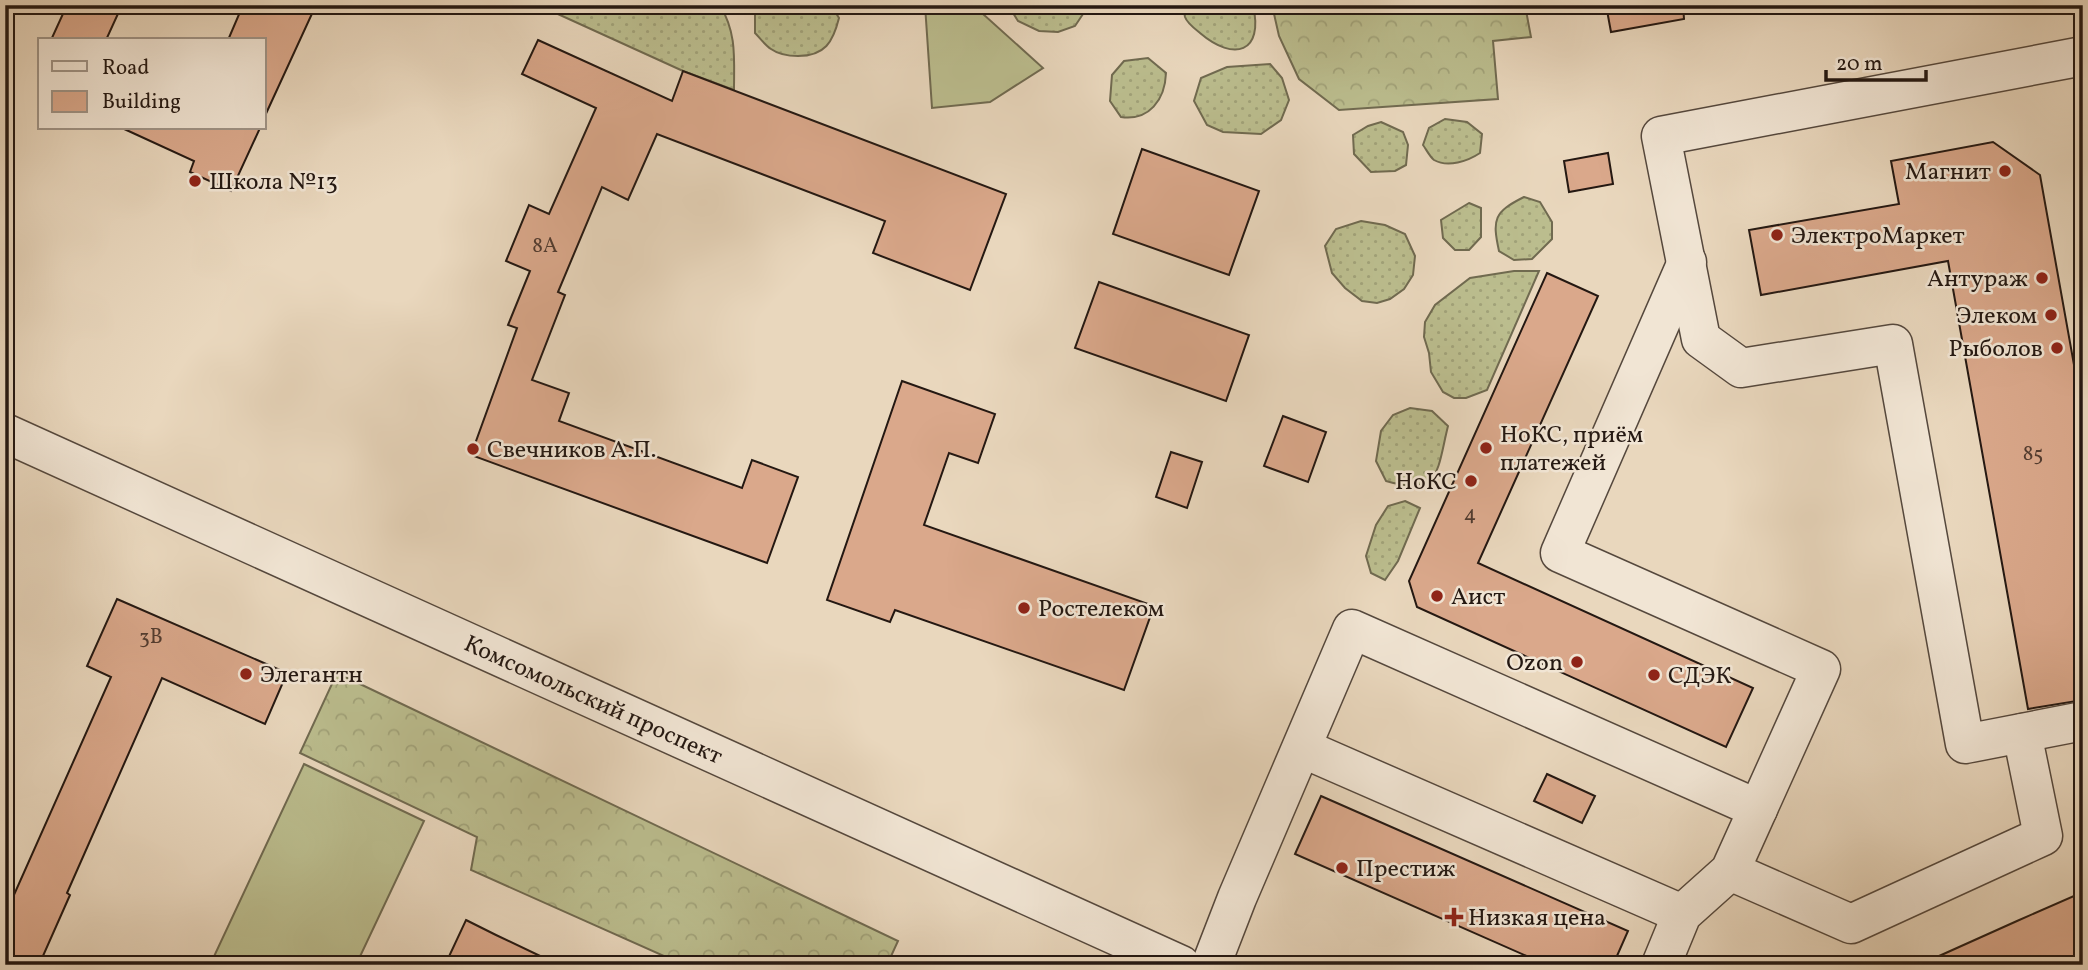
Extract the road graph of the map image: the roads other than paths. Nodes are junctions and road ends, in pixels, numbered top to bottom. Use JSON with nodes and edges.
{"nodes":[{"id":1,"x":2083,"y":56,"type":"edge"},
{"id":2,"x":1687,"y":262,"type":"junction"},
{"id":3,"x":5,"y":433,"type":"edge"},
{"id":4,"x":2083,"y":721,"type":"edge"},
{"id":5,"x":2022,"y":733,"type":"junction"},
{"id":6,"x":1302,"y":748,"type":"junction"},
{"id":7,"x":1758,"y":809,"type":"junction"},
{"id":8,"x":1730,"y":871,"type":"junction"},
{"id":9,"x":1682,"y":914,"type":"junction"},
{"id":10,"x":1181,"y":965,"type":"edge"},
{"id":11,"x":1211,"y":965,"type":"edge"},
{"id":12,"x":1661,"y":965,"type":"edge"}],
"edges":[{"from":1,"to":2,"type":"street"},
{"from":2,"to":5,"type":"street"},
{"from":2,"to":7,"type":"street"},
{"from":3,"to":10,"type":"street","name":"Комсомольский проспект"},
{"from":4,"to":5,"type":"street"},
{"from":5,"to":8,"type":"street"},
{"from":6,"to":7,"type":"street"},
{"from":6,"to":9,"type":"street"},
{"from":6,"to":11,"type":"street"},
{"from":7,"to":8,"type":"street"},
{"from":8,"to":9,"type":"street"},
{"from":9,"to":12,"type":"street"}]}
